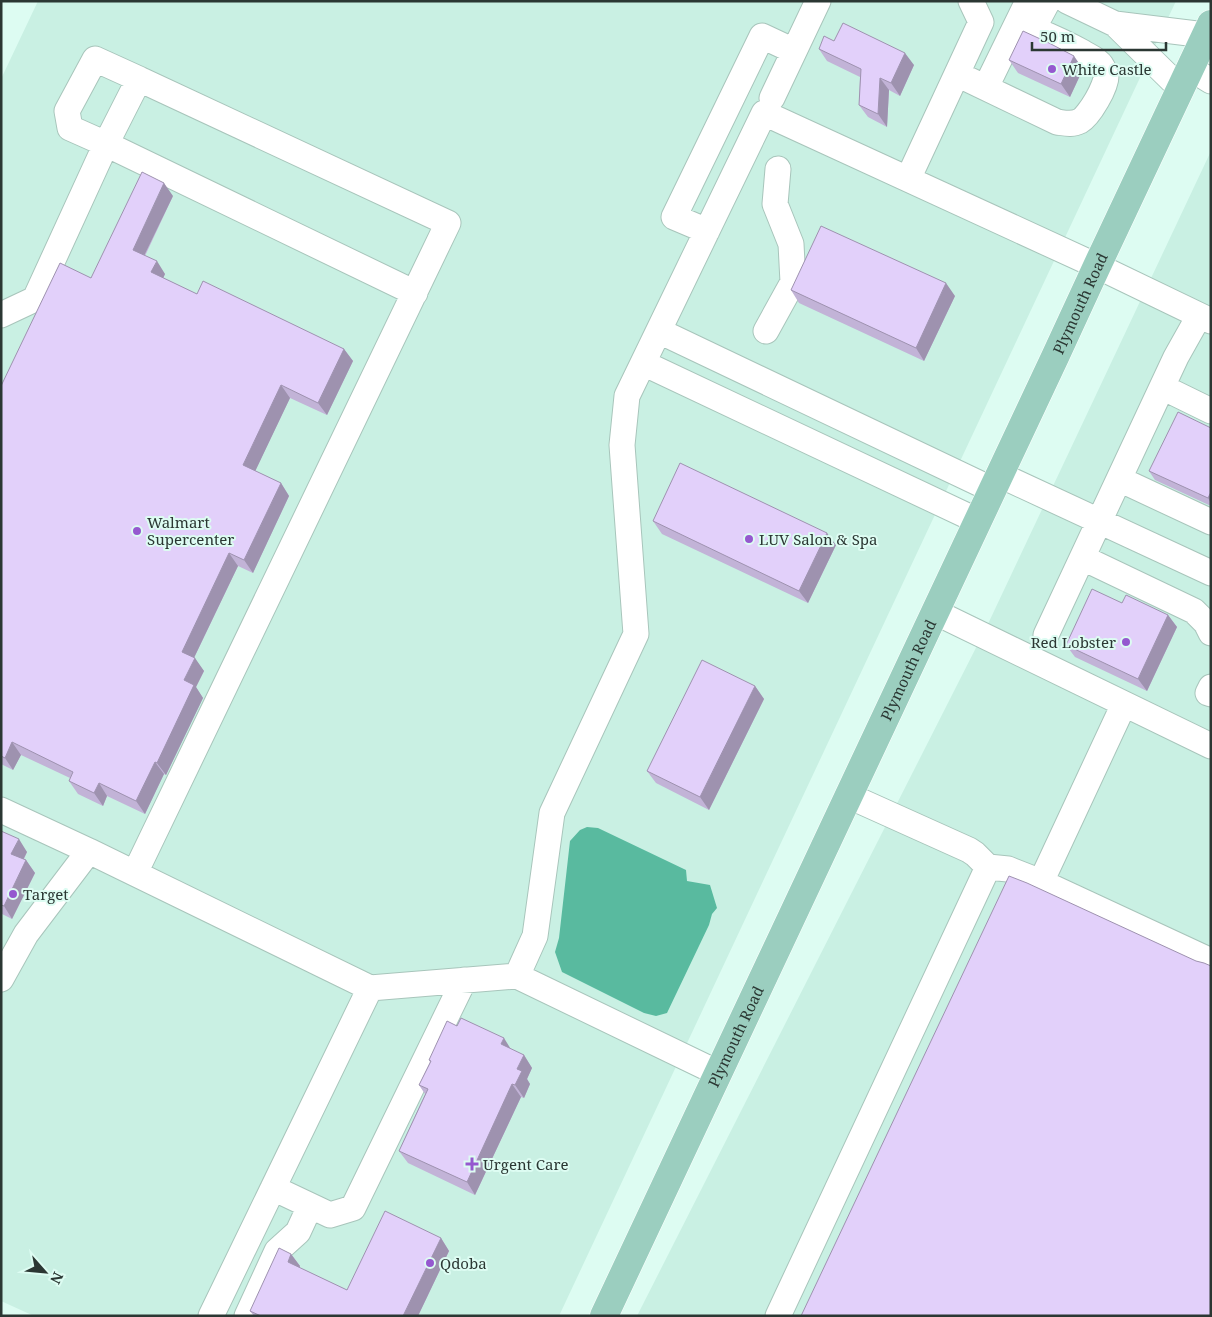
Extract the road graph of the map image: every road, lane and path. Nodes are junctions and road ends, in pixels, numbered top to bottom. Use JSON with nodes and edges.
{"nodes":[{"id":1,"x":818,"y":1,"type":"edge"},
{"id":2,"x":971,"y":1,"type":"edge"},
{"id":3,"x":1028,"y":1,"type":"edge"},
{"id":4,"x":1048,"y":1,"type":"edge"},
{"id":5,"x":1068,"y":1,"type":"edge"},
{"id":6,"x":1115,"y":24,"type":"junction"},
{"id":7,"x":1208,"y":29,"type":"edge"},
{"id":8,"x":794,"y":51,"type":"junction"},
{"id":9,"x":957,"y":74,"type":"junction"},
{"id":10,"x":139,"y":79,"type":"junction"},
{"id":11,"x":1194,"y":79,"type":"edge"},
{"id":12,"x":739,"y":83,"type":"junction"},
{"id":13,"x":986,"y":87,"type":"junction"},
{"id":14,"x":768,"y":106,"type":"junction"},
{"id":15,"x":717,"y":130,"type":"junction"},
{"id":16,"x":106,"y":144,"type":"junction"},
{"id":17,"x":749,"y":144,"type":"junction"},
{"id":18,"x":778,"y":169,"type":"dead end"},
{"id":19,"x":694,"y":176,"type":"junction"},
{"id":20,"x":908,"y":180,"type":"junction"},
{"id":21,"x":727,"y":191,"type":"junction"},
{"id":22,"x":707,"y":231,"type":"junction"},
{"id":23,"x":1096,"y":266,"type":"junction"},
{"id":24,"x":414,"y":293,"type":"junction"},
{"id":25,"x":1,"y":315,"type":"edge"},
{"id":26,"x":1205,"y":319,"type":"edge"},
{"id":27,"x":659,"y":331,"type":"junction"},
{"id":28,"x":766,"y":331,"type":"dead end"},
{"id":29,"x":643,"y":363,"type":"junction"},
{"id":30,"x":1162,"y":387,"type":"junction"},
{"id":31,"x":1211,"y":411,"type":"edge"},
{"id":32,"x":1119,"y":480,"type":"junction"},
{"id":33,"x":996,"y":482,"type":"junction"},
{"id":34,"x":978,"y":521,"type":"junction"},
{"id":35,"x":1100,"y":522,"type":"junction"},
{"id":36,"x":1211,"y":522,"type":"edge"},
{"id":37,"x":1083,"y":558,"type":"junction"},
{"id":38,"x":1211,"y":573,"type":"edge"},
{"id":39,"x":935,"y":612,"type":"junction"},
{"id":40,"x":1211,"y":633,"type":"edge"},
{"id":41,"x":1046,"y":635,"type":"dead end"},
{"id":42,"x":1211,"y":687,"type":"edge"},
{"id":43,"x":1211,"y":694,"type":"edge"},
{"id":44,"x":1124,"y":704,"type":"junction"},
{"id":45,"x":1211,"y":746,"type":"edge"},
{"id":46,"x":849,"y":796,"type":"junction"},
{"id":47,"x":1,"y":810,"type":"edge"},
{"id":48,"x":89,"y":851,"type":"junction"},
{"id":49,"x":988,"y":867,"type":"junction"},
{"id":50,"x":135,"y":873,"type":"junction"},
{"id":51,"x":1041,"y":882,"type":"junction"},
{"id":52,"x":1211,"y":961,"type":"edge"},
{"id":53,"x":517,"y":976,"type":"junction"},
{"id":54,"x":1,"y":979,"type":"edge"},
{"id":55,"x":464,"y":980,"type":"junction"},
{"id":56,"x":370,"y":988,"type":"junction"},
{"id":57,"x":718,"y":1073,"type":"junction"},
{"id":58,"x":273,"y":1188,"type":"junction"},
{"id":59,"x":310,"y":1206,"type":"junction"},
{"id":60,"x":211,"y":1316,"type":"edge"},
{"id":61,"x":247,"y":1316,"type":"edge"},
{"id":62,"x":604,"y":1316,"type":"edge"},
{"id":63,"x":778,"y":1316,"type":"edge"}],
"edges":[{"from":1,"to":8,"type":"street"},
{"from":2,"to":9,"type":"street"},
{"from":3,"to":13,"type":"street"},
{"from":4,"to":13,"type":"street"},
{"from":5,"to":6,"type":"street"},
{"from":6,"to":7,"type":"street"},
{"from":6,"to":11,"type":"street"},
{"from":7,"to":11,"type":"main road","name":"Plymouth Road"},
{"from":8,"to":12,"type":"street"},
{"from":8,"to":14,"type":"street"},
{"from":9,"to":13,"type":"street"},
{"from":9,"to":20,"type":"street"},
{"from":10,"to":16,"type":"street"},
{"from":10,"to":16,"type":"street"},
{"from":10,"to":24,"type":"street"},
{"from":11,"to":23,"type":"main road","name":"Plymouth Road"},
{"from":12,"to":14,"type":"street"},
{"from":12,"to":15,"type":"street"},
{"from":14,"to":17,"type":"street"},
{"from":14,"to":20,"type":"street"},
{"from":15,"to":17,"type":"street"},
{"from":15,"to":19,"type":"street"},
{"from":16,"to":24,"type":"street"},
{"from":16,"to":25,"type":"street"},
{"from":17,"to":21,"type":"street"},
{"from":18,"to":28,"type":"street"},
{"from":19,"to":21,"type":"street"},
{"from":19,"to":22,"type":"street"},
{"from":20,"to":23,"type":"street"},
{"from":21,"to":22,"type":"street"},
{"from":22,"to":27,"type":"street"},
{"from":23,"to":26,"type":"street"},
{"from":23,"to":33,"type":"main road","name":"Plymouth Road"},
{"from":24,"to":50,"type":"street"},
{"from":26,"to":30,"type":"street"},
{"from":27,"to":29,"type":"street"},
{"from":27,"to":33,"type":"street"},
{"from":29,"to":34,"type":"street"},
{"from":29,"to":53,"type":"street"},
{"from":30,"to":31,"type":"street"},
{"from":30,"to":32,"type":"street"},
{"from":32,"to":35,"type":"street"},
{"from":32,"to":36,"type":"street"},
{"from":33,"to":34,"type":"main road","name":"Plymouth Road"},
{"from":33,"to":35,"type":"street"},
{"from":34,"to":39,"type":"main road","name":"Plymouth Road"},
{"from":35,"to":37,"type":"street"},
{"from":35,"to":38,"type":"street"},
{"from":37,"to":40,"type":"street"},
{"from":37,"to":41,"type":"street"},
{"from":39,"to":44,"type":"street"},
{"from":39,"to":46,"type":"main road","name":"Plymouth Road"},
{"from":42,"to":43,"type":"street"},
{"from":44,"to":45,"type":"street"},
{"from":44,"to":51,"type":"street"},
{"from":46,"to":49,"type":"street"},
{"from":46,"to":57,"type":"main road","name":"Plymouth Road"},
{"from":47,"to":48,"type":"street"},
{"from":48,"to":50,"type":"street"},
{"from":48,"to":54,"type":"street"},
{"from":49,"to":51,"type":"street"},
{"from":49,"to":63,"type":"street"},
{"from":50,"to":56,"type":"street"},
{"from":51,"to":52,"type":"street"},
{"from":53,"to":55,"type":"street"},
{"from":53,"to":57,"type":"street"},
{"from":55,"to":56,"type":"street"},
{"from":55,"to":59,"type":"street"},
{"from":56,"to":58,"type":"street"},
{"from":57,"to":62,"type":"main road","name":"Plymouth Road"},
{"from":58,"to":59,"type":"street"},
{"from":58,"to":60,"type":"street"},
{"from":59,"to":61,"type":"street"}]}
